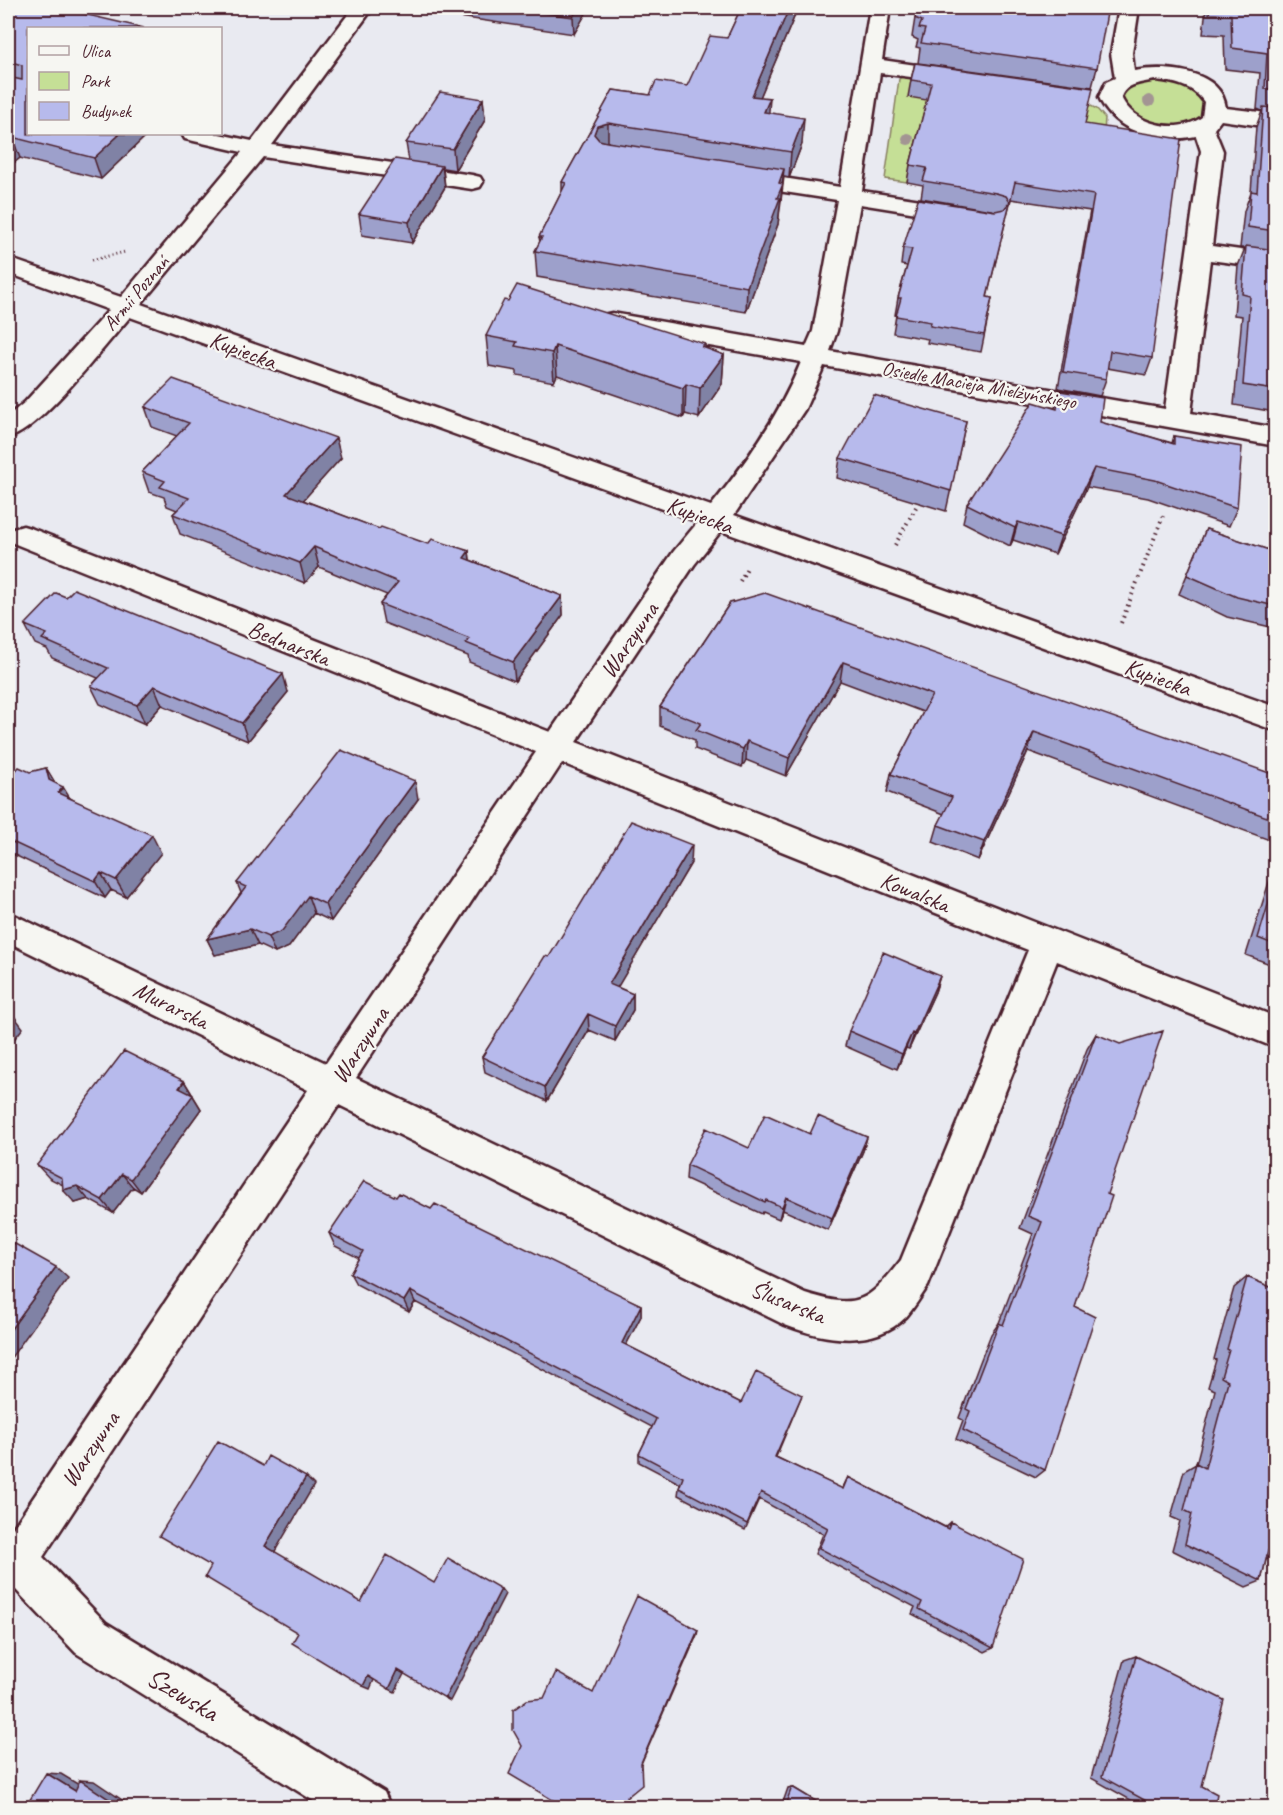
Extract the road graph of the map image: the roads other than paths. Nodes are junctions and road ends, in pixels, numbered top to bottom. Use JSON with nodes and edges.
{"nodes":[{"id":1,"x":363,"y":8,"type":"edge"},
{"id":2,"x":879,"y":8,"type":"edge"},
{"id":3,"x":1129,"y":8,"type":"edge"},
{"id":4,"x":870,"y":65,"type":"junction"},
{"id":5,"x":1126,"y":79,"type":"junction"},
{"id":6,"x":973,"y":80,"type":"edge"},
{"id":7,"x":1087,"y":96,"type":"edge"},
{"id":8,"x":1110,"y":99,"type":"junction"},
{"id":9,"x":1209,"y":120,"type":"junction"},
{"id":10,"x":1275,"y":121,"type":"edge"},
{"id":11,"x":197,"y":135,"type":"edge"},
{"id":12,"x":257,"y":149,"type":"junction"},
{"id":13,"x":712,"y":174,"type":"edge"},
{"id":14,"x":472,"y":182,"type":"dead end"},
{"id":15,"x":850,"y":195,"type":"junction"},
{"id":16,"x":980,"y":217,"type":"edge"},
{"id":17,"x":1199,"y":251,"type":"junction"},
{"id":18,"x":1275,"y":262,"type":"edge"},
{"id":19,"x":8,"y":265,"type":"edge"},
{"id":20,"x":126,"y":306,"type":"junction"},
{"id":21,"x":585,"y":316,"type":"edge"},
{"id":22,"x":816,"y":357,"type":"junction"},
{"id":23,"x":1177,"y":420,"type":"junction"},
{"id":24,"x":8,"y":429,"type":"edge"},
{"id":25,"x":1275,"y":437,"type":"edge"},
{"id":26,"x":717,"y":521,"type":"junction"},
{"id":27,"x":23,"y":536,"type":"dead end"},
{"id":28,"x":1275,"y":718,"type":"edge"},
{"id":29,"x":555,"y":749,"type":"junction"},
{"id":30,"x":8,"y":926,"type":"edge"},
{"id":31,"x":1047,"y":944,"type":"junction"},
{"id":32,"x":1275,"y":1033,"type":"edge"},
{"id":33,"x":334,"y":1085,"type":"junction"},
{"id":34,"x":10,"y":1561,"type":"edge"},
{"id":35,"x":369,"y":1808,"type":"edge"}],
"edges":[{"from":1,"to":12,"type":"street","name":"Armii Poznań"},
{"from":2,"to":4,"type":"street"},
{"from":3,"to":5,"type":"street"},
{"from":4,"to":6,"type":"street"},
{"from":4,"to":15,"type":"street"},
{"from":5,"to":8,"type":"street"},
{"from":5,"to":9,"type":"street"},
{"from":7,"to":8,"type":"street"},
{"from":8,"to":9,"type":"street"},
{"from":9,"to":10,"type":"street"},
{"from":9,"to":17,"type":"street"},
{"from":11,"to":12,"type":"street"},
{"from":12,"to":14,"type":"street"},
{"from":12,"to":20,"type":"street","name":"Armii Poznań"},
{"from":13,"to":15,"type":"street"},
{"from":15,"to":16,"type":"street"},
{"from":15,"to":22,"type":"street"},
{"from":17,"to":18,"type":"street"},
{"from":17,"to":23,"type":"street"},
{"from":19,"to":20,"type":"street","name":"Kupiecka"},
{"from":20,"to":24,"type":"street","name":"Armii Poznań"},
{"from":20,"to":26,"type":"street","name":"Kupiecka"},
{"from":21,"to":22,"type":"street","name":"Osiedle Macieja Mielżyńskiego"},
{"from":22,"to":23,"type":"street","name":"Osiedle Macieja Mielżyńskiego"},
{"from":22,"to":26,"type":"street"},
{"from":23,"to":25,"type":"street","name":"Osiedle Macieja Mielżyńskiego"},
{"from":26,"to":28,"type":"street","name":"Kupiecka"},
{"from":26,"to":29,"type":"street","name":"Warzywna"},
{"from":27,"to":29,"type":"street","name":"Bednarska"},
{"from":29,"to":31,"type":"street","name":"Kowalska"},
{"from":29,"to":33,"type":"street","name":"Warzywna"},
{"from":30,"to":33,"type":"street","name":"Murarska"},
{"from":31,"to":32,"type":"street","name":"Kowalska"},
{"from":31,"to":33,"type":"street","name":"Ślusarska"},
{"from":33,"to":34,"type":"street","name":"Warzywna"},
{"from":34,"to":35,"type":"street","name":"Szewska"}]}
